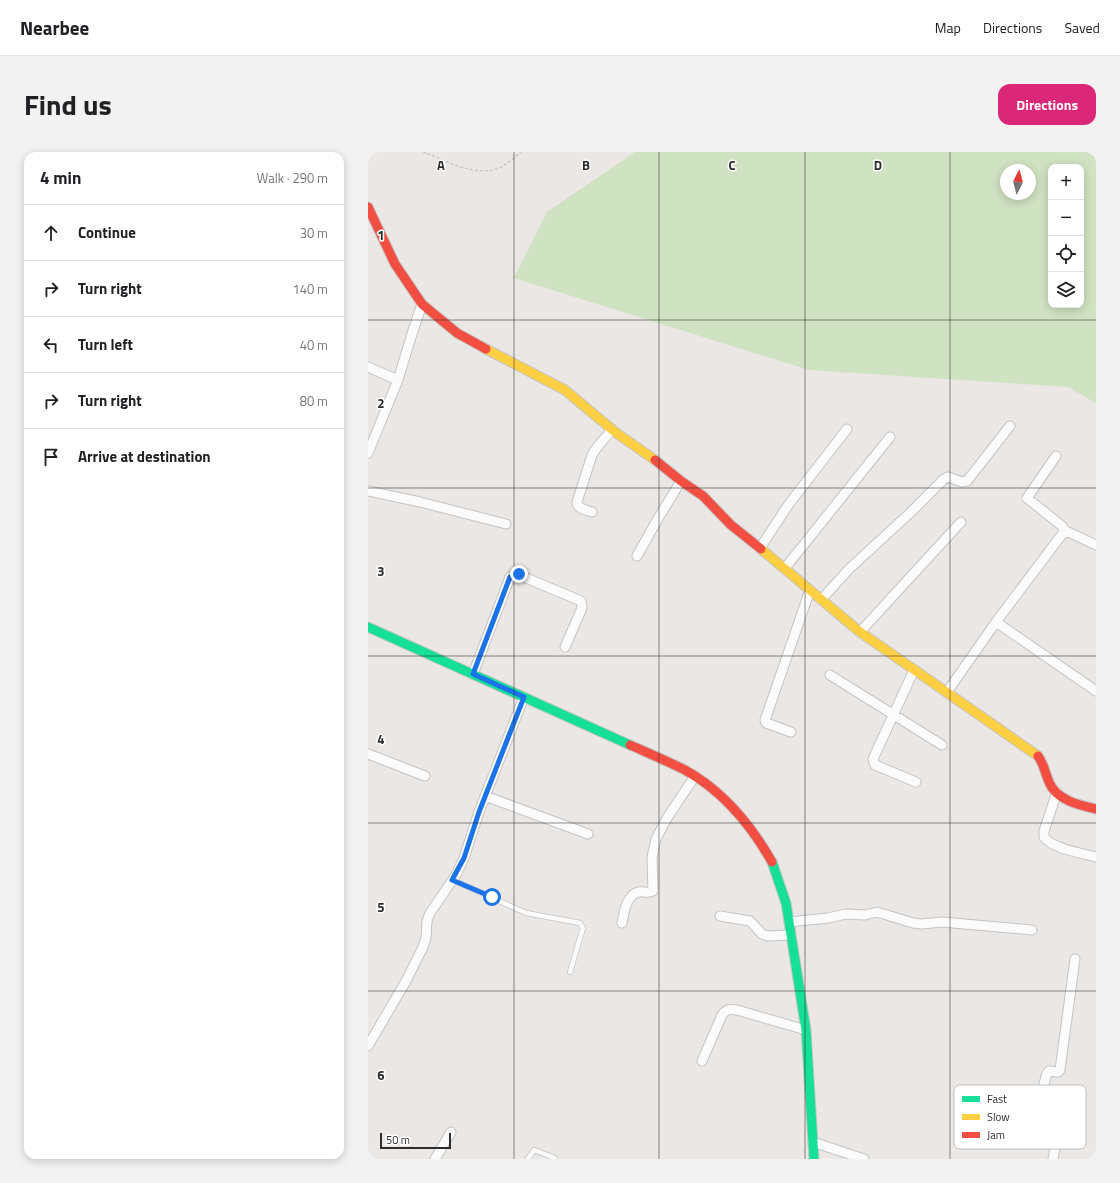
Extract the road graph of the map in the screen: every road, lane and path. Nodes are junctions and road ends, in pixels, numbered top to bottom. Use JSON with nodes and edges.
{"nodes":[{"id":1,"x":423,"y":152,"type":"edge"},
{"id":2,"x":521,"y":152,"type":"edge"},
{"id":3,"x":368,"y":206,"type":"edge"},
{"id":4,"x":422,"y":304,"type":"junction"},
{"id":5,"x":368,"y":367,"type":"edge"},
{"id":6,"x":398,"y":380,"type":"junction"},
{"id":7,"x":1010,"y":426,"type":"dead end"},
{"id":8,"x":847,"y":429,"type":"dead end"},
{"id":9,"x":612,"y":430,"type":"junction"},
{"id":10,"x":890,"y":437,"type":"dead end"},
{"id":11,"x":368,"y":453,"type":"edge"},
{"id":12,"x":1056,"y":456,"type":"dead end"},
{"id":13,"x":681,"y":482,"type":"junction"},
{"id":14,"x":368,"y":491,"type":"edge"},
{"id":15,"x":592,"y":512,"type":"dead end"},
{"id":16,"x":961,"y":522,"type":"dead end"},
{"id":17,"x":506,"y":524,"type":"dead end"},
{"id":18,"x":1064,"y":530,"type":"junction"},
{"id":19,"x":1096,"y":545,"type":"edge"},
{"id":20,"x":760,"y":548,"type":"junction"},
{"id":21,"x":637,"y":556,"type":"dead end"},
{"id":22,"x":785,"y":568,"type":"junction"},
{"id":23,"x":810,"y":590,"type":"junction"},
{"id":24,"x":821,"y":600,"type":"junction"},
{"id":25,"x":996,"y":622,"type":"junction"},
{"id":26,"x":368,"y":627,"type":"edge"},
{"id":27,"x":860,"y":632,"type":"junction"},
{"id":28,"x":565,"y":647,"type":"dead end"},
{"id":29,"x":914,"y":670,"type":"junction"},
{"id":30,"x":473,"y":674,"type":"junction"},
{"id":31,"x":830,"y":675,"type":"dead end"},
{"id":32,"x":1096,"y":691,"type":"edge"},
{"id":33,"x":947,"y":692,"type":"junction"},
{"id":34,"x":524,"y":697,"type":"junction"},
{"id":35,"x":894,"y":714,"type":"junction"},
{"id":36,"x":791,"y":732,"type":"dead end"},
{"id":37,"x":942,"y":745,"type":"dead end"},
{"id":38,"x":368,"y":754,"type":"edge"},
{"id":39,"x":425,"y":776,"type":"dead end"},
{"id":40,"x":695,"y":776,"type":"junction"},
{"id":41,"x":916,"y":782,"type":"dead end"},
{"id":42,"x":1057,"y":792,"type":"junction"},
{"id":43,"x":485,"y":796,"type":"junction"},
{"id":44,"x":1096,"y":809,"type":"edge"},
{"id":45,"x":588,"y":834,"type":"dead end"},
{"id":46,"x":1096,"y":857,"type":"edge"},
{"id":47,"x":452,"y":880,"type":"junction"},
{"id":48,"x":720,"y":916,"type":"dead end"},
{"id":49,"x":789,"y":922,"type":"junction"},
{"id":50,"x":622,"y":923,"type":"dead end"},
{"id":51,"x":1032,"y":930,"type":"dead end"},
{"id":52,"x":791,"y":935,"type":"junction"},
{"id":53,"x":1075,"y":959,"type":"dead end"},
{"id":54,"x":570,"y":972,"type":"dead end"},
{"id":55,"x":806,"y":1030,"type":"junction"},
{"id":56,"x":368,"y":1046,"type":"edge"},
{"id":57,"x":702,"y":1061,"type":"dead end"},
{"id":58,"x":1044,"y":1085,"type":"edge"},
{"id":59,"x":451,"y":1132,"type":"dead end"},
{"id":60,"x":812,"y":1142,"type":"junction"},
{"id":61,"x":1055,"y":1149,"type":"edge"},
{"id":62,"x":555,"y":1158,"type":"edge"},
{"id":63,"x":435,"y":1159,"type":"edge"},
{"id":64,"x":528,"y":1159,"type":"edge"},
{"id":65,"x":814,"y":1159,"type":"edge"},
{"id":66,"x":864,"y":1159,"type":"edge"},
{"id":67,"x":1053,"y":1159,"type":"edge"}],
"edges":[{"from":1,"to":2,"type":"path"},
{"from":3,"to":4,"type":"street"},
{"from":4,"to":6,"type":"street"},
{"from":4,"to":9,"type":"street"},
{"from":5,"to":6,"type":"street"},
{"from":6,"to":11,"type":"street"},
{"from":7,"to":24,"type":"street"},
{"from":8,"to":20,"type":"street"},
{"from":9,"to":13,"type":"street"},
{"from":9,"to":15,"type":"street"},
{"from":10,"to":22,"type":"street"},
{"from":12,"to":18,"type":"street"},
{"from":13,"to":20,"type":"street"},
{"from":13,"to":21,"type":"street"},
{"from":14,"to":17,"type":"street"},
{"from":16,"to":27,"type":"street"},
{"from":18,"to":19,"type":"street"},
{"from":18,"to":25,"type":"street"},
{"from":20,"to":22,"type":"street"},
{"from":22,"to":23,"type":"street"},
{"from":23,"to":24,"type":"street"},
{"from":23,"to":36,"type":"street"},
{"from":24,"to":27,"type":"street"},
{"from":25,"to":32,"type":"street"},
{"from":25,"to":33,"type":"street"},
{"from":26,"to":30,"type":"street"},
{"from":27,"to":29,"type":"street"},
{"from":28,"to":30,"type":"street"},
{"from":29,"to":33,"type":"street"},
{"from":29,"to":35,"type":"street"},
{"from":30,"to":34,"type":"street"},
{"from":31,"to":35,"type":"street"},
{"from":33,"to":42,"type":"street"},
{"from":34,"to":40,"type":"street"},
{"from":34,"to":43,"type":"street"},
{"from":35,"to":37,"type":"street"},
{"from":35,"to":41,"type":"street"},
{"from":38,"to":39,"type":"street"},
{"from":40,"to":49,"type":"street"},
{"from":40,"to":50,"type":"street"},
{"from":42,"to":44,"type":"street"},
{"from":42,"to":46,"type":"street"},
{"from":43,"to":45,"type":"street"},
{"from":43,"to":47,"type":"street"},
{"from":47,"to":54,"type":"lane"},
{"from":47,"to":56,"type":"street"},
{"from":48,"to":52,"type":"street"},
{"from":49,"to":51,"type":"street"},
{"from":49,"to":52,"type":"street"},
{"from":52,"to":55,"type":"street"},
{"from":53,"to":58,"type":"street"},
{"from":55,"to":57,"type":"street"},
{"from":55,"to":60,"type":"street"},
{"from":59,"to":63,"type":"street"},
{"from":60,"to":65,"type":"street"},
{"from":60,"to":66,"type":"street"},
{"from":61,"to":67,"type":"street"},
{"from":62,"to":64,"type":"lane"}]}
